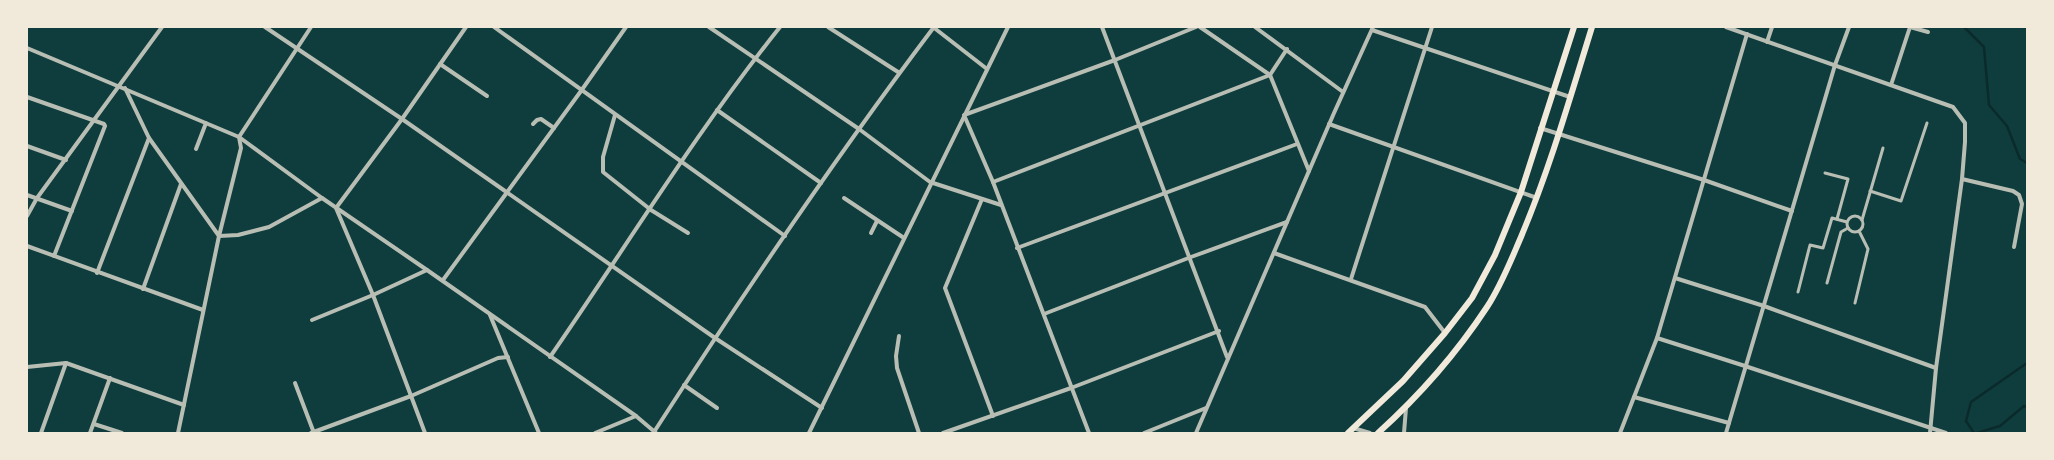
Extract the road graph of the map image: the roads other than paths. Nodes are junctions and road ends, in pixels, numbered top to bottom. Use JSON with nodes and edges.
{"nodes":[{"id":1,"x":162,"y":27,"type":"edge"},
{"id":2,"x":265,"y":27,"type":"edge"},
{"id":3,"x":311,"y":27,"type":"edge"},
{"id":4,"x":466,"y":27,"type":"edge"},
{"id":5,"x":494,"y":27,"type":"edge"},
{"id":6,"x":626,"y":27,"type":"edge"},
{"id":7,"x":709,"y":27,"type":"edge"},
{"id":8,"x":780,"y":27,"type":"edge"},
{"id":9,"x":828,"y":27,"type":"edge"},
{"id":10,"x":933,"y":27,"type":"edge"},
{"id":11,"x":1008,"y":27,"type":"edge"},
{"id":12,"x":1102,"y":27,"type":"edge"},
{"id":13,"x":1196,"y":27,"type":"edge"},
{"id":14,"x":1200,"y":27,"type":"edge"},
{"id":15,"x":1255,"y":27,"type":"edge"},
{"id":16,"x":1432,"y":27,"type":"edge"},
{"id":17,"x":1574,"y":27,"type":"edge"},
{"id":18,"x":1592,"y":27,"type":"edge"},
{"id":19,"x":1726,"y":27,"type":"edge"},
{"id":20,"x":1772,"y":27,"type":"edge"},
{"id":21,"x":1849,"y":27,"type":"edge"},
{"id":22,"x":1910,"y":27,"type":"edge"},
{"id":23,"x":1373,"y":28,"type":"edge"},
{"id":24,"x":1928,"y":32,"type":"dead end"},
{"id":25,"x":1747,"y":34,"type":"junction"},
{"id":26,"x":1767,"y":42,"type":"junction"},
{"id":27,"x":1426,"y":47,"type":"junction"},
{"id":28,"x":27,"y":48,"type":"edge"},
{"id":29,"x":296,"y":48,"type":"junction"},
{"id":30,"x":1287,"y":49,"type":"junction"},
{"id":31,"x":755,"y":58,"type":"junction"},
{"id":32,"x":1115,"y":60,"type":"junction"},
{"id":33,"x":440,"y":64,"type":"junction"},
{"id":34,"x":1835,"y":65,"type":"junction"},
{"id":35,"x":987,"y":69,"type":"junction"},
{"id":36,"x":898,"y":72,"type":"junction"},
{"id":37,"x":1270,"y":75,"type":"junction"},
{"id":38,"x":1891,"y":85,"type":"junction"},
{"id":39,"x":120,"y":86,"type":"junction"},
{"id":40,"x":125,"y":88,"type":"junction"},
{"id":41,"x":1552,"y":90,"type":"junction"},
{"id":42,"x":581,"y":91,"type":"junction"},
{"id":43,"x":1343,"y":92,"type":"junction"},
{"id":44,"x":488,"y":96,"type":"dead end"},
{"id":45,"x":27,"y":97,"type":"edge"},
{"id":46,"x":1570,"y":97,"type":"junction"},
{"id":47,"x":717,"y":110,"type":"junction"},
{"id":48,"x":615,"y":115,"type":"junction"},
{"id":49,"x":964,"y":115,"type":"junction"},
{"id":50,"x":402,"y":119,"type":"junction"},
{"id":51,"x":94,"y":120,"type":"junction"},
{"id":52,"x":206,"y":123,"type":"junction"},
{"id":53,"x":1927,"y":123,"type":"dead end"},
{"id":54,"x":533,"y":124,"type":"dead end"},
{"id":55,"x":1140,"y":124,"type":"junction"},
{"id":56,"x":1329,"y":124,"type":"junction"},
{"id":57,"x":554,"y":128,"type":"junction"},
{"id":58,"x":1540,"y":128,"type":"junction"},
{"id":59,"x":859,"y":129,"type":"junction"},
{"id":60,"x":1559,"y":134,"type":"junction"},
{"id":61,"x":239,"y":137,"type":"junction"},
{"id":62,"x":149,"y":138,"type":"junction"},
{"id":63,"x":1297,"y":144,"type":"junction"},
{"id":64,"x":27,"y":146,"type":"edge"},
{"id":65,"x":1393,"y":147,"type":"junction"},
{"id":66,"x":196,"y":148,"type":"dead end"},
{"id":67,"x":1883,"y":148,"type":"dead end"},
{"id":68,"x":66,"y":160,"type":"junction"},
{"id":69,"x":682,"y":163,"type":"junction"},
{"id":70,"x":1309,"y":171,"type":"junction"},
{"id":71,"x":1825,"y":173,"type":"dead end"},
{"id":72,"x":1962,"y":179,"type":"junction"},
{"id":73,"x":1704,"y":180,"type":"junction"},
{"id":74,"x":930,"y":182,"type":"junction"},
{"id":75,"x":992,"y":182,"type":"junction"},
{"id":76,"x":821,"y":183,"type":"junction"},
{"id":77,"x":181,"y":184,"type":"junction"},
{"id":78,"x":1870,"y":191,"type":"junction"},
{"id":79,"x":1166,"y":192,"type":"junction"},
{"id":80,"x":1521,"y":192,"type":"junction"},
{"id":81,"x":507,"y":193,"type":"junction"},
{"id":82,"x":27,"y":195,"type":"edge"},
{"id":83,"x":37,"y":198,"type":"junction"},
{"id":84,"x":322,"y":198,"type":"junction"},
{"id":85,"x":844,"y":198,"type":"dead end"},
{"id":86,"x":1538,"y":198,"type":"junction"},
{"id":87,"x":982,"y":199,"type":"junction"},
{"id":88,"x":1001,"y":205,"type":"junction"},
{"id":89,"x":336,"y":208,"type":"junction"},
{"id":90,"x":651,"y":210,"type":"junction"},
{"id":91,"x":72,"y":211,"type":"junction"},
{"id":92,"x":1792,"y":211,"type":"junction"},
{"id":93,"x":27,"y":216,"type":"edge"},
{"id":94,"x":1836,"y":219,"type":"junction"},
{"id":95,"x":877,"y":220,"type":"junction"},
{"id":96,"x":1862,"y":220,"type":"junction"},
{"id":97,"x":1288,"y":222,"type":"junction"},
{"id":98,"x":1847,"y":222,"type":"junction"},
{"id":99,"x":1848,"y":228,"type":"junction"},
{"id":100,"x":1859,"y":231,"type":"junction"},
{"id":101,"x":688,"y":233,"type":"dead end"},
{"id":102,"x":871,"y":233,"type":"dead end"},
{"id":103,"x":219,"y":236,"type":"junction"},
{"id":104,"x":785,"y":236,"type":"junction"},
{"id":105,"x":904,"y":238,"type":"junction"},
{"id":106,"x":27,"y":246,"type":"edge"},
{"id":107,"x":2014,"y":247,"type":"dead end"},
{"id":108,"x":1017,"y":248,"type":"junction"},
{"id":109,"x":1274,"y":253,"type":"junction"},
{"id":110,"x":54,"y":256,"type":"junction"},
{"id":111,"x":1191,"y":257,"type":"junction"},
{"id":112,"x":613,"y":266,"type":"junction"},
{"id":113,"x":427,"y":270,"type":"junction"},
{"id":114,"x":98,"y":273,"type":"junction"},
{"id":115,"x":1675,"y":278,"type":"junction"},
{"id":116,"x":443,"y":280,"type":"junction"},
{"id":117,"x":1351,"y":280,"type":"junction"},
{"id":118,"x":1827,"y":283,"type":"dead end"},
{"id":119,"x":143,"y":289,"type":"junction"},
{"id":120,"x":1798,"y":292,"type":"dead end"},
{"id":121,"x":373,"y":295,"type":"junction"},
{"id":122,"x":1855,"y":303,"type":"dead end"},
{"id":123,"x":1764,"y":306,"type":"junction"},
{"id":124,"x":203,"y":310,"type":"junction"},
{"id":125,"x":1044,"y":314,"type":"junction"},
{"id":126,"x":489,"y":315,"type":"junction"},
{"id":127,"x":312,"y":320,"type":"dead end"},
{"id":128,"x":1219,"y":331,"type":"junction"},
{"id":129,"x":1445,"y":333,"type":"junction"},
{"id":130,"x":899,"y":336,"type":"dead end"},
{"id":131,"x":715,"y":338,"type":"junction"},
{"id":132,"x":1657,"y":338,"type":"junction"},
{"id":133,"x":508,"y":357,"type":"junction"},
{"id":134,"x":550,"y":357,"type":"junction"},
{"id":135,"x":1227,"y":357,"type":"junction"},
{"id":136,"x":66,"y":363,"type":"junction"},
{"id":137,"x":1745,"y":366,"type":"junction"},
{"id":138,"x":27,"y":367,"type":"edge"},
{"id":139,"x":1936,"y":368,"type":"junction"},
{"id":140,"x":110,"y":378,"type":"junction"},
{"id":141,"x":295,"y":383,"type":"dead end"},
{"id":142,"x":684,"y":385,"type":"junction"},
{"id":143,"x":1071,"y":388,"type":"junction"},
{"id":144,"x":411,"y":396,"type":"junction"},
{"id":145,"x":1634,"y":397,"type":"junction"},
{"id":146,"x":184,"y":405,"type":"junction"},
{"id":147,"x":717,"y":408,"type":"dead end"},
{"id":148,"x":822,"y":408,"type":"junction"},
{"id":149,"x":1206,"y":408,"type":"junction"},
{"id":150,"x":1406,"y":408,"type":"junction"},
{"id":151,"x":636,"y":416,"type":"junction"},
{"id":152,"x":993,"y":416,"type":"junction"},
{"id":153,"x":1728,"y":423,"type":"junction"},
{"id":154,"x":94,"y":424,"type":"junction"},
{"id":155,"x":1353,"y":428,"type":"junction"},
{"id":156,"x":1930,"y":431,"type":"edge"},
{"id":157,"x":41,"y":433,"type":"edge"},
{"id":158,"x":90,"y":433,"type":"edge"},
{"id":159,"x":122,"y":433,"type":"edge"},
{"id":160,"x":178,"y":433,"type":"edge"},
{"id":161,"x":313,"y":433,"type":"edge"},
{"id":162,"x":425,"y":433,"type":"edge"},
{"id":163,"x":539,"y":433,"type":"edge"},
{"id":164,"x":595,"y":433,"type":"edge"},
{"id":165,"x":654,"y":433,"type":"edge"},
{"id":166,"x":809,"y":433,"type":"edge"},
{"id":167,"x":919,"y":433,"type":"edge"},
{"id":168,"x":943,"y":433,"type":"edge"},
{"id":169,"x":1089,"y":433,"type":"edge"},
{"id":170,"x":1144,"y":433,"type":"edge"},
{"id":171,"x":1196,"y":433,"type":"edge"},
{"id":172,"x":1348,"y":433,"type":"edge"},
{"id":173,"x":1370,"y":433,"type":"edge"},
{"id":174,"x":1378,"y":433,"type":"edge"},
{"id":175,"x":1404,"y":433,"type":"edge"},
{"id":176,"x":1620,"y":433,"type":"edge"},
{"id":177,"x":1726,"y":433,"type":"edge"},
{"id":178,"x":1946,"y":433,"type":"edge"}],
"edges":[{"from":1,"to":39,"type":"street"},
{"from":2,"to":29,"type":"street"},
{"from":3,"to":29,"type":"street"},
{"from":4,"to":33,"type":"street"},
{"from":5,"to":42,"type":"street"},
{"from":6,"to":42,"type":"street"},
{"from":7,"to":31,"type":"street"},
{"from":8,"to":31,"type":"street"},
{"from":9,"to":36,"type":"street"},
{"from":10,"to":35,"type":"street"},
{"from":10,"to":36,"type":"street"},
{"from":11,"to":35,"type":"street"},
{"from":12,"to":32,"type":"street"},
{"from":13,"to":32,"type":"street"},
{"from":14,"to":37,"type":"street"},
{"from":15,"to":30,"type":"street"},
{"from":16,"to":27,"type":"street"},
{"from":17,"to":41,"type":"main road"},
{"from":18,"to":46,"type":"main road"},
{"from":19,"to":25,"type":"street"},
{"from":20,"to":26,"type":"street"},
{"from":21,"to":34,"type":"street"},
{"from":22,"to":24,"type":"street"},
{"from":22,"to":38,"type":"street"},
{"from":23,"to":27,"type":"street"},
{"from":23,"to":43,"type":"street"},
{"from":25,"to":26,"type":"street"},
{"from":25,"to":73,"type":"street"},
{"from":26,"to":34,"type":"street"},
{"from":27,"to":41,"type":"street"},
{"from":27,"to":65,"type":"street"},
{"from":28,"to":39,"type":"street"},
{"from":29,"to":50,"type":"street"},
{"from":29,"to":61,"type":"street"},
{"from":30,"to":37,"type":"street"},
{"from":30,"to":43,"type":"street"},
{"from":31,"to":47,"type":"street"},
{"from":31,"to":59,"type":"street"},
{"from":32,"to":49,"type":"street"},
{"from":32,"to":55,"type":"street"},
{"from":33,"to":44,"type":"street"},
{"from":33,"to":50,"type":"street"},
{"from":34,"to":38,"type":"street"},
{"from":34,"to":92,"type":"street"},
{"from":35,"to":49,"type":"street"},
{"from":36,"to":59,"type":"street"},
{"from":37,"to":55,"type":"street"},
{"from":37,"to":63,"type":"street"},
{"from":38,"to":72,"type":"street"},
{"from":39,"to":40,"type":"street"},
{"from":39,"to":51,"type":"street"},
{"from":40,"to":52,"type":"street"},
{"from":40,"to":62,"type":"street"},
{"from":41,"to":46,"type":"street"},
{"from":41,"to":58,"type":"main road"},
{"from":42,"to":48,"type":"street"},
{"from":42,"to":57,"type":"street"},
{"from":43,"to":56,"type":"street"},
{"from":45,"to":51,"type":"street"},
{"from":46,"to":60,"type":"main road"},
{"from":47,"to":69,"type":"street"},
{"from":47,"to":76,"type":"street"},
{"from":48,"to":69,"type":"street"},
{"from":48,"to":90,"type":"street"},
{"from":49,"to":74,"type":"street"},
{"from":49,"to":75,"type":"street"},
{"from":50,"to":81,"type":"street"},
{"from":50,"to":89,"type":"street"},
{"from":51,"to":68,"type":"street"},
{"from":51,"to":91,"type":"street"},
{"from":52,"to":61,"type":"street"},
{"from":52,"to":66,"type":"street"},
{"from":53,"to":78,"type":"street"},
{"from":54,"to":57,"type":"street"},
{"from":55,"to":75,"type":"street"},
{"from":55,"to":79,"type":"street"},
{"from":56,"to":65,"type":"street"},
{"from":56,"to":70,"type":"street"},
{"from":57,"to":81,"type":"street"},
{"from":58,"to":60,"type":"street"},
{"from":58,"to":80,"type":"main road"},
{"from":59,"to":74,"type":"street"},
{"from":59,"to":76,"type":"street"},
{"from":60,"to":73,"type":"street"},
{"from":60,"to":86,"type":"main road"},
{"from":61,"to":84,"type":"street"},
{"from":61,"to":103,"type":"street"},
{"from":62,"to":77,"type":"street"},
{"from":62,"to":114,"type":"street"},
{"from":63,"to":70,"type":"street"},
{"from":63,"to":79,"type":"street"},
{"from":64,"to":68,"type":"street"},
{"from":65,"to":80,"type":"street"},
{"from":65,"to":117,"type":"street"},
{"from":67,"to":78,"type":"street"},
{"from":68,"to":83,"type":"street"},
{"from":69,"to":90,"type":"street"},
{"from":69,"to":104,"type":"street"},
{"from":70,"to":97,"type":"street"},
{"from":71,"to":94,"type":"street"},
{"from":72,"to":107,"type":"street"},
{"from":72,"to":139,"type":"street"},
{"from":73,"to":92,"type":"street"},
{"from":73,"to":115,"type":"street"},
{"from":74,"to":87,"type":"street"},
{"from":74,"to":105,"type":"street"},
{"from":75,"to":88,"type":"street"},
{"from":76,"to":104,"type":"street"},
{"from":77,"to":103,"type":"street"},
{"from":77,"to":119,"type":"street"},
{"from":78,"to":96,"type":"street"},
{"from":79,"to":108,"type":"street"},
{"from":79,"to":111,"type":"street"},
{"from":80,"to":86,"type":"street"},
{"from":80,"to":129,"type":"main road"},
{"from":81,"to":112,"type":"street"},
{"from":81,"to":116,"type":"street"},
{"from":82,"to":83,"type":"street"},
{"from":83,"to":91,"type":"street"},
{"from":83,"to":93,"type":"street"},
{"from":84,"to":89,"type":"street"},
{"from":84,"to":103,"type":"street"},
{"from":85,"to":95,"type":"street"},
{"from":86,"to":150,"type":"main road"},
{"from":87,"to":88,"type":"street"},
{"from":87,"to":152,"type":"street"},
{"from":88,"to":108,"type":"street"},
{"from":89,"to":113,"type":"street"},
{"from":89,"to":121,"type":"street"},
{"from":90,"to":101,"type":"street"},
{"from":90,"to":112,"type":"street"},
{"from":91,"to":110,"type":"street"},
{"from":92,"to":123,"type":"street"},
{"from":94,"to":98,"type":"street"},
{"from":94,"to":120,"type":"street"},
{"from":95,"to":102,"type":"street"},
{"from":95,"to":105,"type":"street"},
{"from":96,"to":98,"type":"street"},
{"from":96,"to":100,"type":"street"},
{"from":97,"to":109,"type":"street"},
{"from":97,"to":111,"type":"street"},
{"from":98,"to":99,"type":"street"},
{"from":99,"to":100,"type":"street"},
{"from":99,"to":118,"type":"street"},
{"from":100,"to":122,"type":"street"},
{"from":103,"to":124,"type":"street"},
{"from":104,"to":131,"type":"street"},
{"from":105,"to":148,"type":"street"},
{"from":106,"to":110,"type":"street"},
{"from":108,"to":125,"type":"street"},
{"from":109,"to":117,"type":"street"},
{"from":109,"to":135,"type":"street"},
{"from":110,"to":114,"type":"street"},
{"from":111,"to":125,"type":"street"},
{"from":111,"to":128,"type":"street"},
{"from":112,"to":131,"type":"street"},
{"from":112,"to":134,"type":"street"},
{"from":113,"to":116,"type":"street"},
{"from":113,"to":121,"type":"street"},
{"from":114,"to":119,"type":"street"},
{"from":115,"to":123,"type":"street"},
{"from":115,"to":132,"type":"street"},
{"from":116,"to":126,"type":"street"},
{"from":117,"to":129,"type":"street"},
{"from":119,"to":124,"type":"street"},
{"from":121,"to":127,"type":"street"},
{"from":121,"to":144,"type":"street"},
{"from":123,"to":137,"type":"street"},
{"from":123,"to":139,"type":"street"},
{"from":124,"to":146,"type":"street"},
{"from":125,"to":143,"type":"street"},
{"from":126,"to":133,"type":"street"},
{"from":126,"to":134,"type":"street"},
{"from":128,"to":135,"type":"street"},
{"from":128,"to":143,"type":"street"},
{"from":129,"to":155,"type":"main road"},
{"from":130,"to":167,"type":"street"},
{"from":131,"to":142,"type":"street"},
{"from":131,"to":148,"type":"street"},
{"from":132,"to":137,"type":"street"},
{"from":132,"to":145,"type":"street"},
{"from":133,"to":144,"type":"street"},
{"from":133,"to":163,"type":"street"},
{"from":134,"to":151,"type":"street"},
{"from":135,"to":149,"type":"street"},
{"from":136,"to":138,"type":"street"},
{"from":136,"to":140,"type":"street"},
{"from":136,"to":157,"type":"street"},
{"from":137,"to":153,"type":"street"},
{"from":137,"to":156,"type":"street"},
{"from":139,"to":156,"type":"street"},
{"from":140,"to":146,"type":"street"},
{"from":140,"to":154,"type":"street"},
{"from":141,"to":161,"type":"street"},
{"from":142,"to":147,"type":"street"},
{"from":142,"to":165,"type":"street"},
{"from":143,"to":152,"type":"street"},
{"from":143,"to":169,"type":"street"},
{"from":144,"to":161,"type":"street"},
{"from":144,"to":162,"type":"street"},
{"from":145,"to":153,"type":"street"},
{"from":145,"to":176,"type":"street"},
{"from":146,"to":160,"type":"street"},
{"from":148,"to":166,"type":"street"},
{"from":149,"to":170,"type":"street"},
{"from":149,"to":171,"type":"street"},
{"from":150,"to":174,"type":"main road"},
{"from":150,"to":175,"type":"street"},
{"from":151,"to":164,"type":"street"},
{"from":151,"to":165,"type":"street"},
{"from":152,"to":168,"type":"street"},
{"from":153,"to":177,"type":"street"},
{"from":154,"to":158,"type":"street"},
{"from":154,"to":159,"type":"street"},
{"from":155,"to":172,"type":"main road"},
{"from":155,"to":173,"type":"street"},
{"from":156,"to":178,"type":"street"}]}
